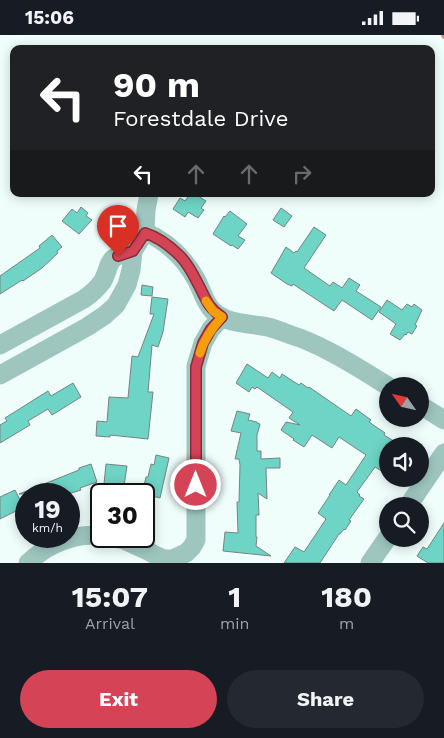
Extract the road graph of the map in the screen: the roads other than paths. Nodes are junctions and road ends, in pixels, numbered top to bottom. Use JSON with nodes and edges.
{"nodes":[{"id":1,"x":148,"y":197,"type":"edge"},
{"id":2,"x":145,"y":233,"type":"junction"},
{"id":3,"x":133,"y":251,"type":"junction"},
{"id":4,"x":222,"y":317,"type":"junction"},
{"id":5,"x":0,"y":345,"type":"edge"},
{"id":6,"x":0,"y":375,"type":"edge"},
{"id":7,"x":379,"y":381,"type":"edge"},
{"id":8,"x":429,"y":410,"type":"edge"},
{"id":9,"x":444,"y":419,"type":"edge"},
{"id":10,"x":444,"y":453,"type":"edge"},
{"id":11,"x":414,"y":497,"type":"edge"},
{"id":12,"x":90,"y":536,"type":"edge"},
{"id":13,"x":381,"y":547,"type":"edge"},
{"id":14,"x":142,"y":548,"type":"edge"},
{"id":15,"x":28,"y":563,"type":"edge"},
{"id":16,"x":370,"y":563,"type":"edge"}],
"edges":[{"from":1,"to":2,"type":"street"},
{"from":2,"to":3,"type":"street"},
{"from":2,"to":4,"type":"street"},
{"from":3,"to":5,"type":"street"},
{"from":3,"to":6,"type":"street"},
{"from":4,"to":7,"type":"street"},
{"from":4,"to":14,"type":"street"},
{"from":8,"to":9,"type":"street"},
{"from":10,"to":11,"type":"street"},
{"from":12,"to":15,"type":"street"},
{"from":13,"to":16,"type":"street"}]}
